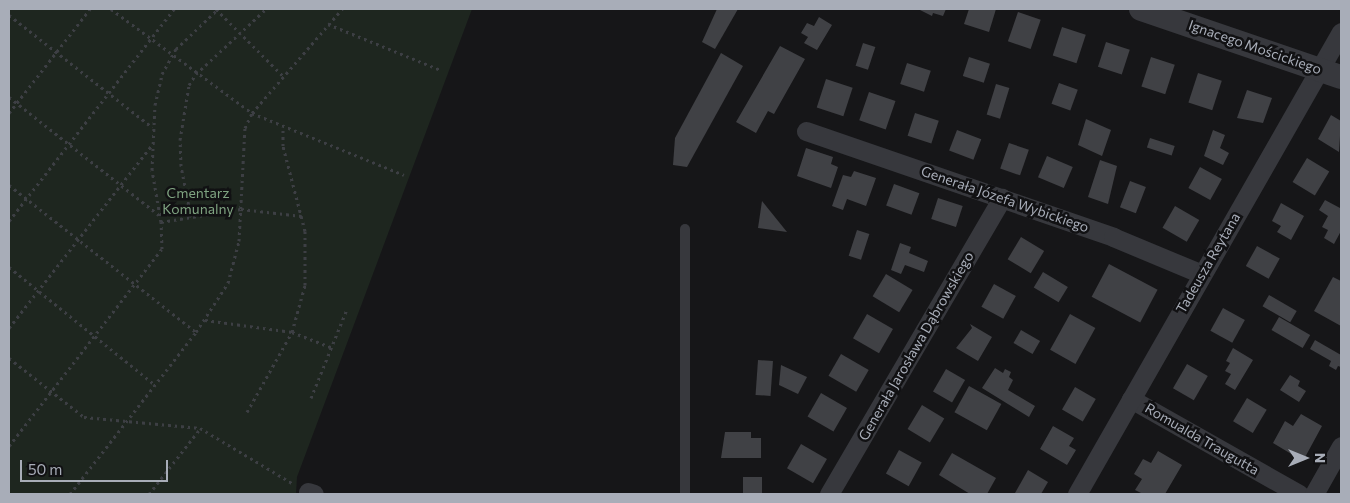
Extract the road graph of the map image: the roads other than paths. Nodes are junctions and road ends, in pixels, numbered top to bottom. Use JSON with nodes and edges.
{"nodes":[{"id":1,"x":1141,"y":9,"type":"edge"},
{"id":2,"x":1341,"y":32,"type":"edge"},
{"id":3,"x":1331,"y":73,"type":"edge"},
{"id":4,"x":806,"y":131,"type":"dead end"},
{"id":5,"x":1002,"y":198,"type":"junction"},
{"id":6,"x":685,"y":229,"type":"dead end"},
{"id":7,"x":1202,"y":274,"type":"junction"},
{"id":8,"x":1131,"y":399,"type":"junction"},
{"id":9,"x":1341,"y":446,"type":"edge"},
{"id":10,"x":685,"y":494,"type":"edge"},
{"id":11,"x":829,"y":494,"type":"edge"},
{"id":12,"x":1077,"y":494,"type":"edge"},
{"id":13,"x":1299,"y":494,"type":"edge"},
{"id":14,"x":1314,"y":494,"type":"edge"}],
"edges":[{"from":1,"to":3,"type":"street","name":"Ignacego Mościckiego"},
{"from":2,"to":3,"type":"street","name":"Tadeusza Reytana"},
{"from":3,"to":7,"type":"street","name":"Tadeusza Reytana"},
{"from":4,"to":5,"type":"street","name":"Generała Józefa Wybickiego"},
{"from":5,"to":7,"type":"street","name":"Generała Józefa Wybickiego"},
{"from":5,"to":11,"type":"street","name":"Generała Jarosława Dąbrowskiego"},
{"from":6,"to":10,"type":"lane"},
{"from":7,"to":8,"type":"street","name":"Tadeusza Reytana"},
{"from":8,"to":12,"type":"street","name":"Tadeusza Reytana"},
{"from":8,"to":13,"type":"street","name":"Romualda Traugutta"},
{"from":9,"to":14,"type":"street"}]}
